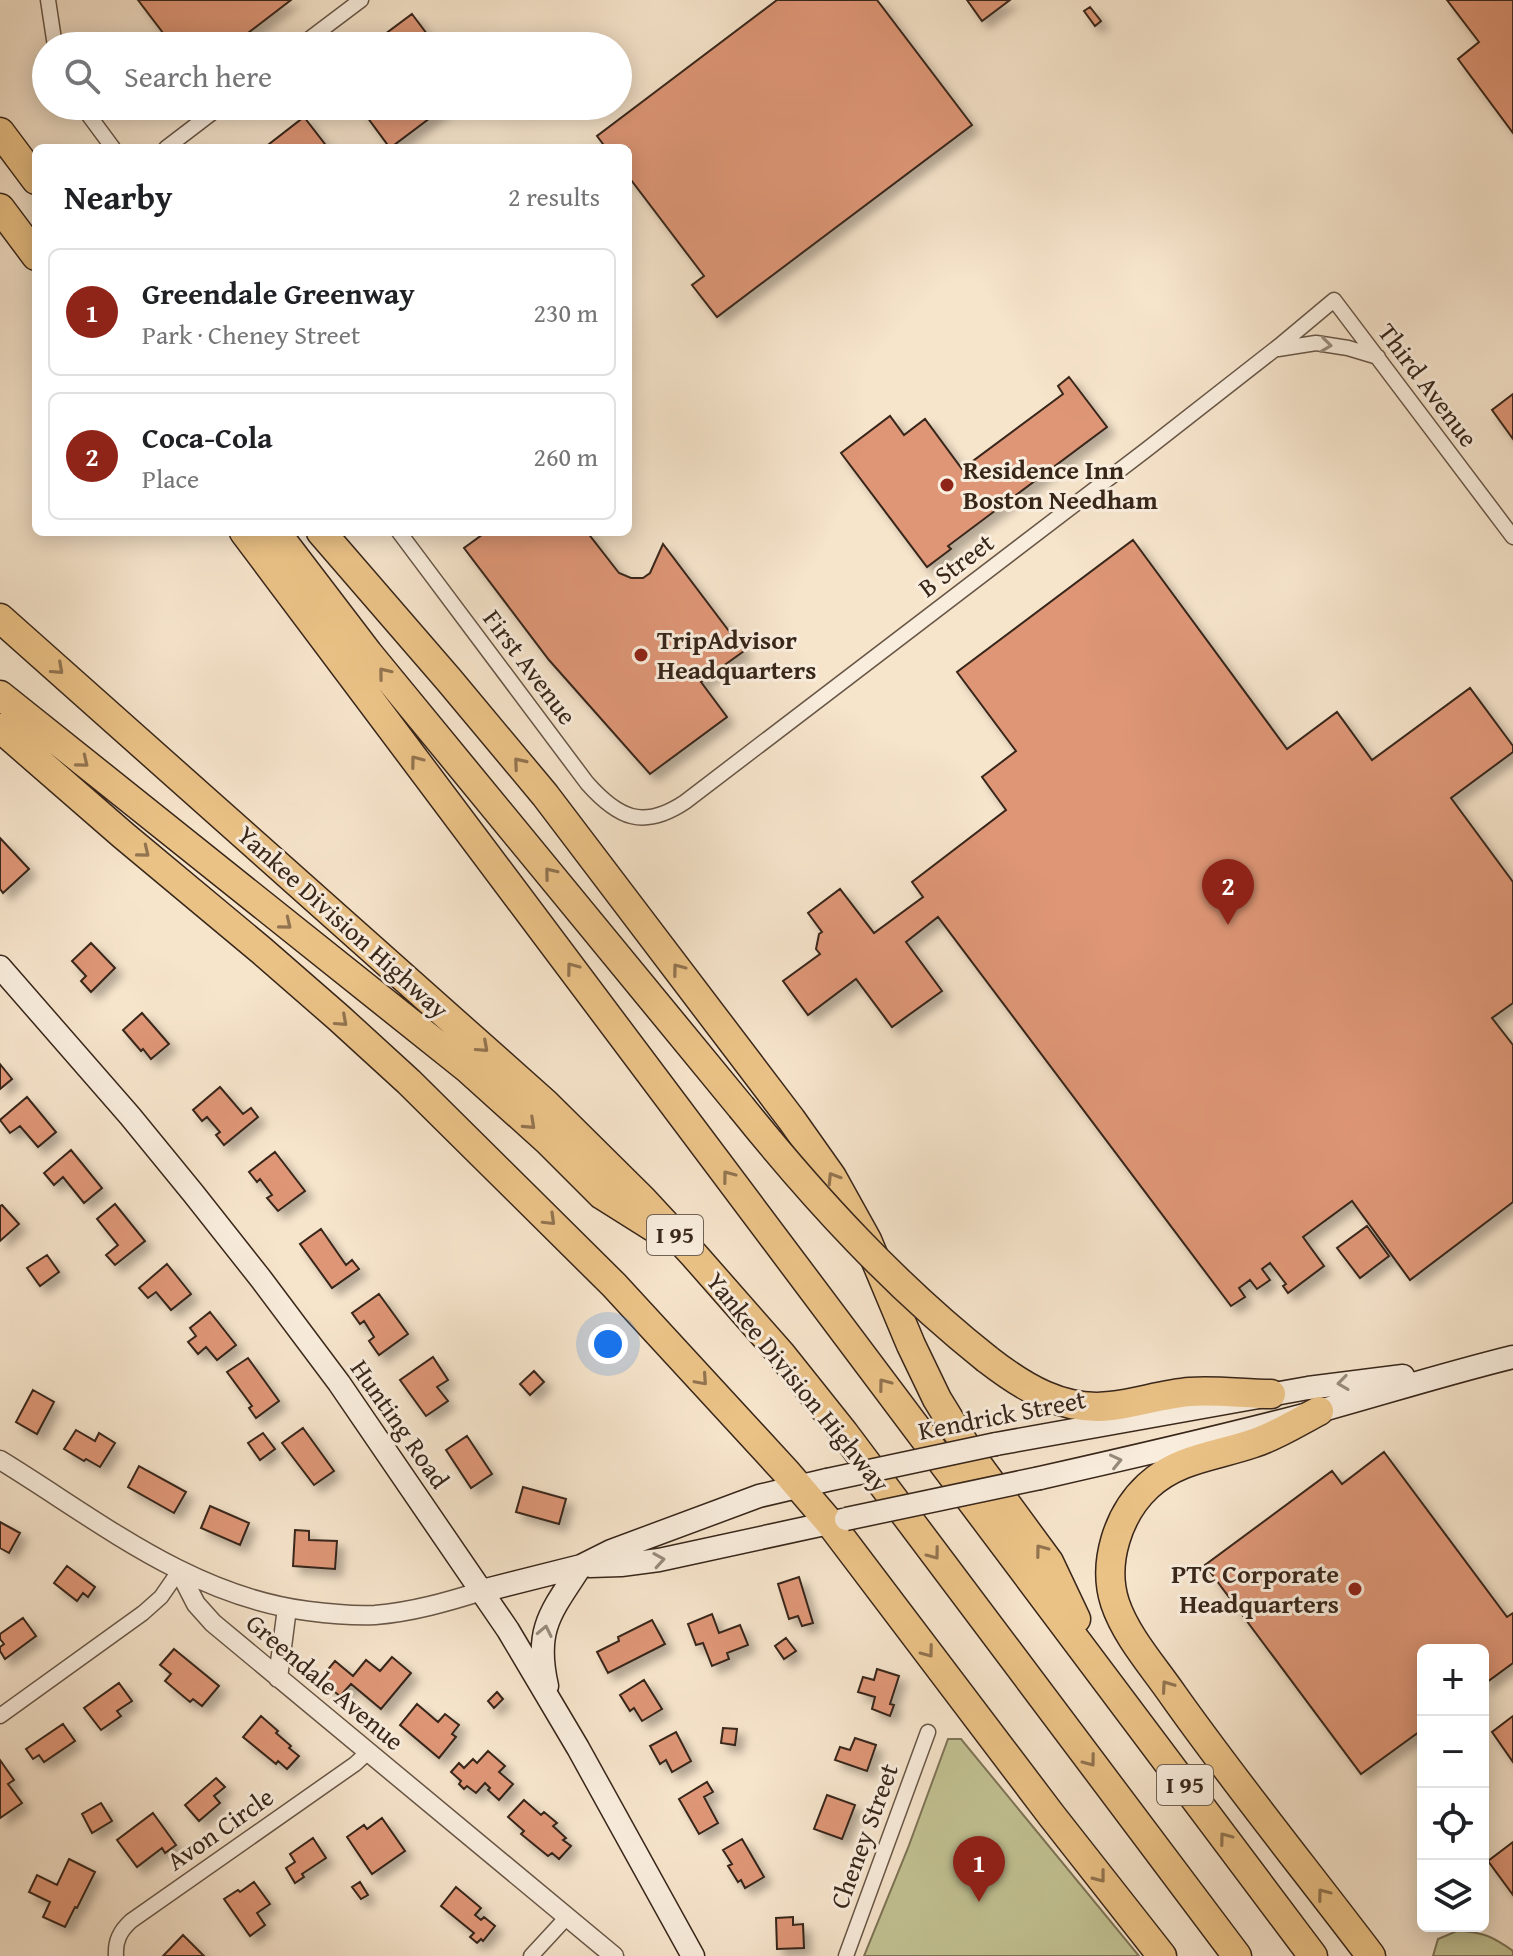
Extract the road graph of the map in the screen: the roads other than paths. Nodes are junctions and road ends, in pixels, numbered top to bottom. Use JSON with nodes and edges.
{"nodes":[{"id":1,"x":48,"y":0,"type":"edge"},
{"id":2,"x":361,"y":0,"type":"edge"},
{"id":3,"x":53,"y":32,"type":"edge"},
{"id":4,"x":319,"y":32,"type":"edge"},
{"id":5,"x":92,"y":120,"type":"edge"},
{"id":6,"x":203,"y":120,"type":"edge"},
{"id":7,"x":0,"y":132,"type":"edge"},
{"id":8,"x":110,"y":144,"type":"edge"},
{"id":9,"x":171,"y":144,"type":"edge"},
{"id":10,"x":32,"y":175,"type":"edge"},
{"id":11,"x":0,"y":208,"type":"edge"},
{"id":12,"x":32,"y":251,"type":"edge"},
{"id":13,"x":1334,"y":300,"type":"joint"},
{"id":14,"x":1274,"y":350,"type":"junction"},
{"id":15,"x":1378,"y":357,"type":"junction"},
{"id":16,"x":247,"y":536,"type":"edge"},
{"id":17,"x":278,"y":536,"type":"edge"},
{"id":18,"x":324,"y":536,"type":"edge"},
{"id":19,"x":402,"y":536,"type":"edge"},
{"id":20,"x":1513,"y":537,"type":"edge"},
{"id":21,"x":0,"y":618,"type":"edge"},
{"id":22,"x":0,"y":695,"type":"edge"},
{"id":23,"x":0,"y":728,"type":"edge"},
{"id":24,"x":635,"y":817,"type":"joint"},
{"id":25,"x":0,"y":967,"type":"edge"},
{"id":26,"x":689,"y":1250,"type":"junction"},
{"id":27,"x":1513,"y":1357,"type":"edge"},
{"id":28,"x":1448,"y":1373,"type":"junction"},
{"id":29,"x":1271,"y":1394,"type":"junction"},
{"id":30,"x":1319,"y":1411,"type":"junction"},
{"id":31,"x":0,"y":1460,"type":"edge"},
{"id":32,"x":798,"y":1486,"type":"junction"},
{"id":33,"x":838,"y":1521,"type":"junction"},
{"id":34,"x":581,"y":1566,"type":"junction"},
{"id":35,"x":179,"y":1571,"type":"junction"},
{"id":36,"x":482,"y":1591,"type":"junction"},
{"id":37,"x":287,"y":1608,"type":"junction"},
{"id":38,"x":1099,"y":1670,"type":"junction"},
{"id":39,"x":278,"y":1678,"type":"junction"},
{"id":40,"x":553,"y":1705,"type":"junction"},
{"id":41,"x":0,"y":1716,"type":"edge"},
{"id":42,"x":928,"y":1732,"type":"dead end"},
{"id":43,"x":368,"y":1752,"type":"junction"},
{"id":44,"x":567,"y":1917,"type":"junction"},
{"id":45,"x":116,"y":1956,"type":"edge"},
{"id":46,"x":531,"y":1956,"type":"edge"},
{"id":47,"x":614,"y":1956,"type":"edge"},
{"id":48,"x":693,"y":1956,"type":"edge"},
{"id":49,"x":846,"y":1956,"type":"edge"},
{"id":50,"x":1162,"y":1956,"type":"edge"},
{"id":51,"x":1237,"y":1956,"type":"edge"},
{"id":52,"x":1313,"y":1956,"type":"edge"},
{"id":53,"x":1371,"y":1956,"type":"edge"}],
"edges":[{"from":1,"to":3,"type":"street"},
{"from":2,"to":4,"type":"street"},
{"from":5,"to":8,"type":"street"},
{"from":6,"to":9,"type":"street"},
{"from":7,"to":10,"type":"highway"},
{"from":11,"to":12,"type":"highway"},
{"from":13,"to":14,"type":"street","name":"B Street"},
{"from":13,"to":15,"type":"street","name":"Third Avenue"},
{"from":14,"to":15,"type":"street","one_way":true},
{"from":14,"to":24,"type":"street","name":"B Street"},
{"from":15,"to":20,"type":"street","name":"Third Avenue"},
{"from":38,"to":16,"type":"highway","number":"I 95","one_way":true},
{"from":29,"to":17,"type":"highway","one_way":true,"bridge":true},
{"from":38,"to":18,"type":"highway","one_way":true},
{"from":19,"to":24,"type":"street","name":"First Avenue"},
{"from":21,"to":26,"type":"highway","name":"Yankee Division Highway","number":"I 95","one_way":true},
{"from":22,"to":26,"type":"highway","one_way":true},
{"from":23,"to":32,"type":"highway","one_way":true},
{"from":25,"to":36,"type":"main road","name":"Hunting Road"},
{"from":26,"to":51,"type":"highway","name":"Yankee Division Highway","number":"I 95","one_way":true},
{"from":27,"to":28,"type":"main road","name":"Kendrick Street"},
{"from":28,"to":29,"type":"main road","name":"Kendrick Street","one_way":true},
{"from":28,"to":30,"type":"main road","name":"Kendrick Street"},
{"from":29,"to":32,"type":"main road","name":"Kendrick Street","bridge":true},
{"from":33,"to":30,"type":"main road","name":"Kendrick Street","one_way":true,"bridge":true},
{"from":53,"to":30,"type":"highway","one_way":true},
{"from":31,"to":35,"type":"street"},
{"from":32,"to":33,"type":"highway"},
{"from":32,"to":34,"type":"main road","name":"Kendrick Street"},
{"from":34,"to":33,"type":"main road","name":"Kendrick Street","one_way":true},
{"from":33,"to":50,"type":"highway","one_way":true},
{"from":34,"to":36,"type":"main road","name":"Kendrick Street"},
{"from":40,"to":34,"type":"main road","one_way":true},
{"from":35,"to":37,"type":"street","name":"Kendrick Street"},
{"from":35,"to":39,"type":"street","name":"Greendale Avenue"},
{"from":35,"to":41,"type":"street"},
{"from":36,"to":37,"type":"street","name":"Kendrick Street"},
{"from":36,"to":40,"type":"main road","name":"Hunting Road"},
{"from":37,"to":39,"type":"street"},
{"from":52,"to":38,"type":"highway","number":"I 95","one_way":true},
{"from":39,"to":43,"type":"street","name":"Greendale Avenue"},
{"from":40,"to":48,"type":"main road","name":"Hunting Road"},
{"from":42,"to":49,"type":"street","name":"Cheney Street"},
{"from":43,"to":44,"type":"street","name":"Greendale Avenue"},
{"from":43,"to":45,"type":"street","name":"Avon Circle"},
{"from":44,"to":46,"type":"street"},
{"from":44,"to":47,"type":"street","name":"Greendale Avenue"}]}
